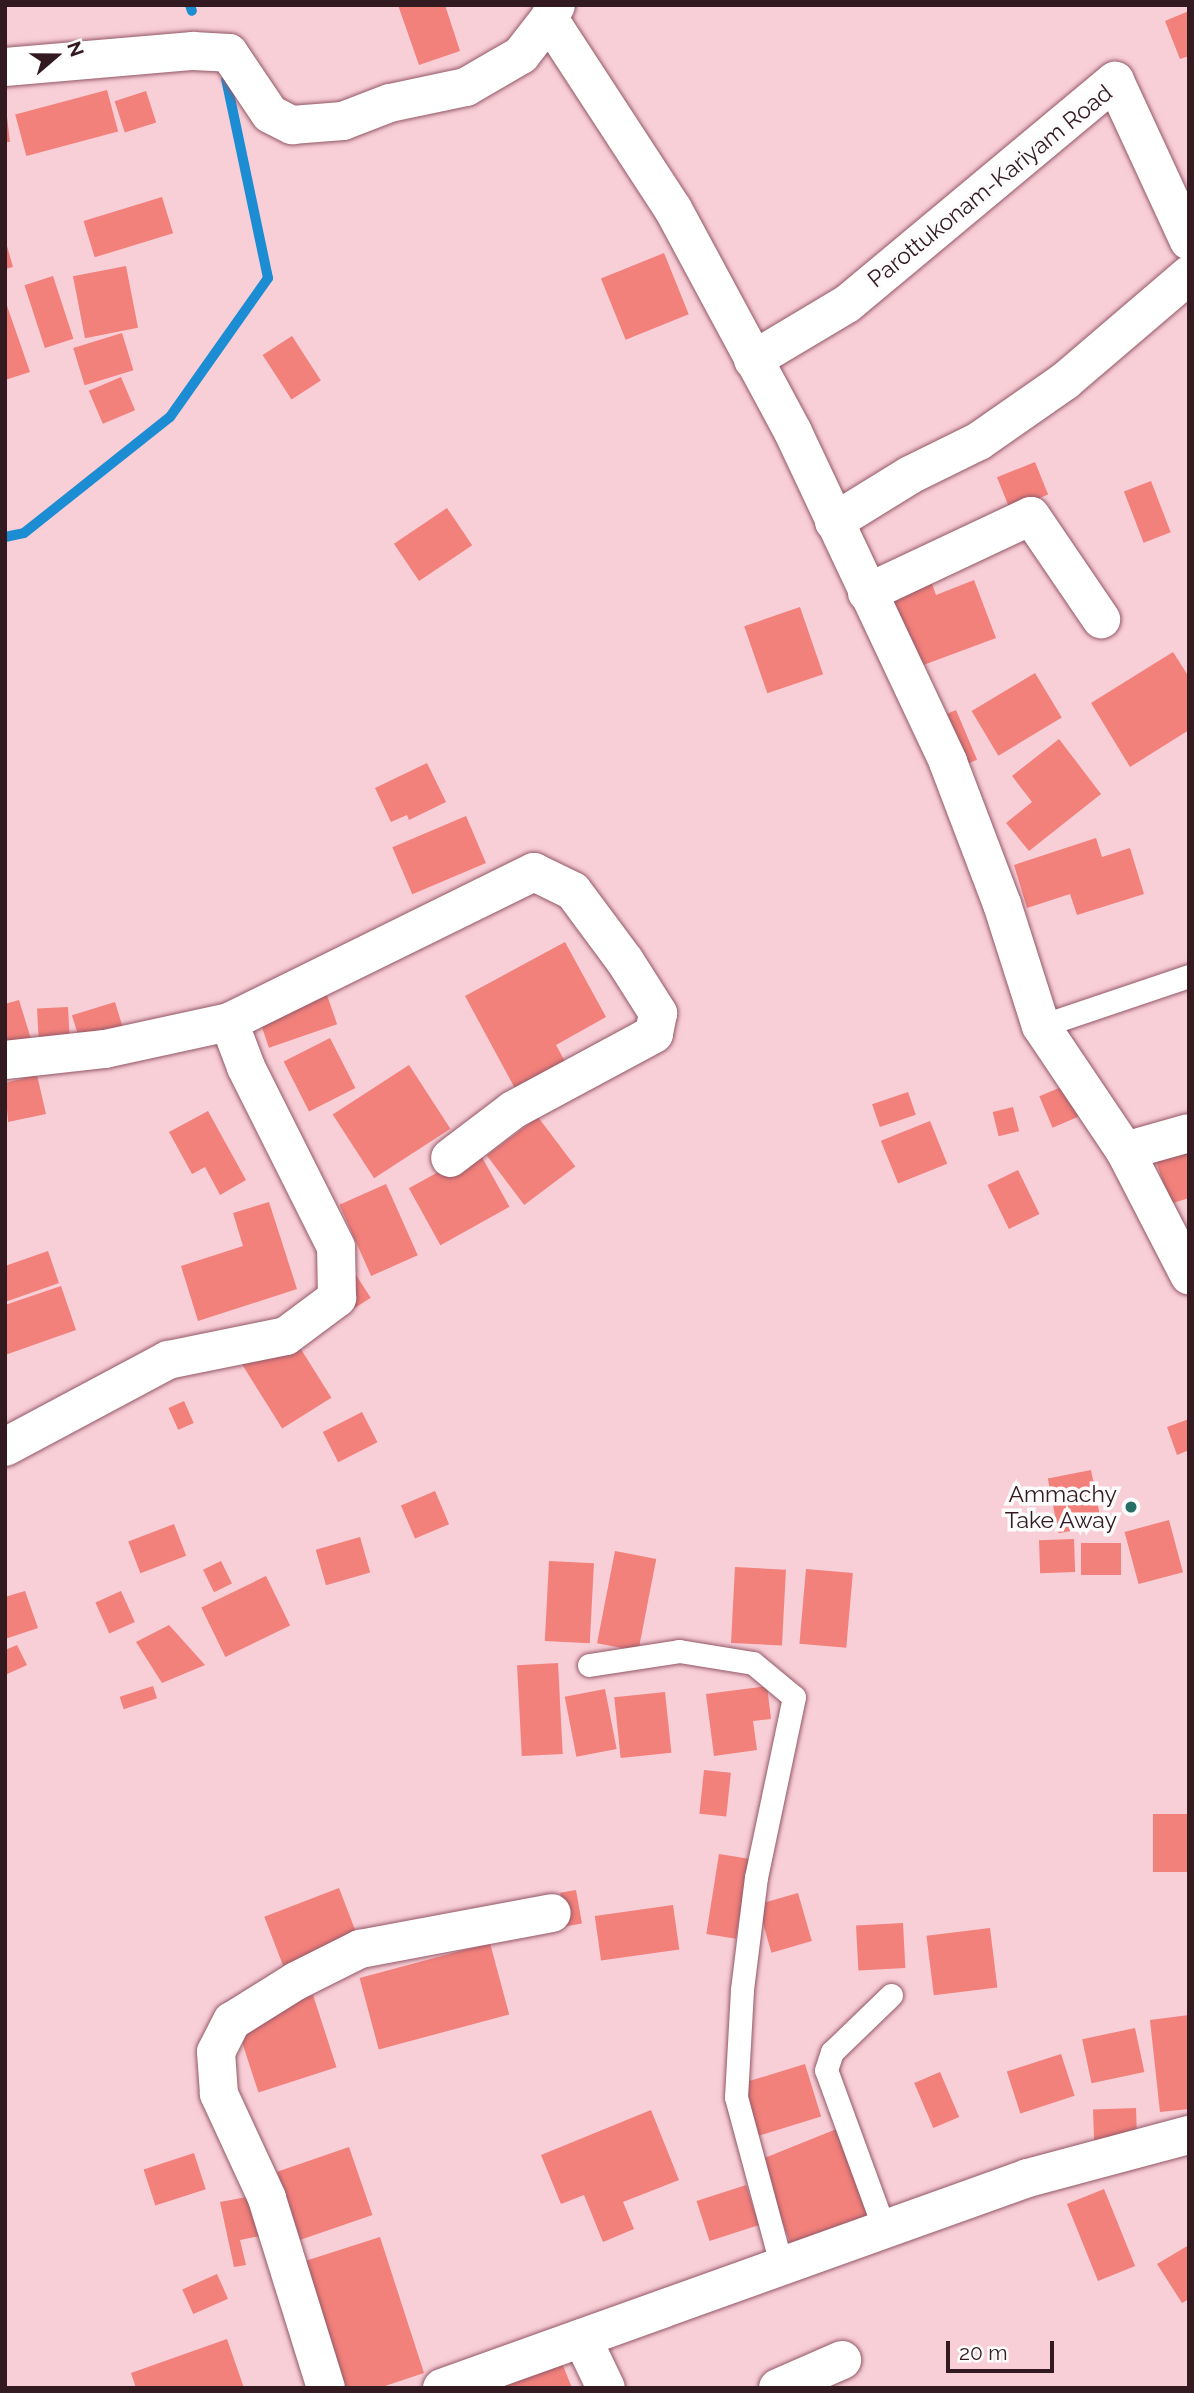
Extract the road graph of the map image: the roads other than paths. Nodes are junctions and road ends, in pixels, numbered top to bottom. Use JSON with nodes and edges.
{"nodes":[{"id":1,"x":552,"y":12,"type":"edge"},
{"id":2,"x":8,"y":67,"type":"edge"},
{"id":3,"x":1189,"y":241,"type":"edge"},
{"id":4,"x":1189,"y":275,"type":"edge"},
{"id":5,"x":753,"y":360,"type":"junction"},
{"id":6,"x":834,"y":522,"type":"junction"},
{"id":7,"x":867,"y":593,"type":"junction"},
{"id":8,"x":1101,"y":619,"type":"dead end"},
{"id":9,"x":1189,"y":976,"type":"edge"},
{"id":10,"x":229,"y":1022,"type":"junction"},
{"id":11,"x":1041,"y":1026,"type":"junction"},
{"id":12,"x":5,"y":1060,"type":"edge"},
{"id":13,"x":1189,"y":1133,"type":"edge"},
{"id":14,"x":1125,"y":1151,"type":"junction"},
{"id":15,"x":450,"y":1158,"type":"dead end"},
{"id":16,"x":1189,"y":1275,"type":"edge"},
{"id":17,"x":5,"y":1447,"type":"edge"},
{"id":18,"x":589,"y":1665,"type":"dead end"},
{"id":19,"x":552,"y":1913,"type":"dead end"},
{"id":20,"x":891,"y":1996,"type":"dead end"},
{"id":21,"x":1189,"y":2135,"type":"edge"},
{"id":22,"x":885,"y":2231,"type":"junction"},
{"id":23,"x":782,"y":2267,"type":"junction"},
{"id":24,"x":582,"y":2337,"type":"junction"},
{"id":25,"x":842,"y":2360,"type":"dead end"},
{"id":26,"x":326,"y":2388,"type":"edge"},
{"id":27,"x":442,"y":2388,"type":"edge"},
{"id":28,"x":606,"y":2388,"type":"edge"},
{"id":29,"x":778,"y":2388,"type":"edge"}],
"edges":[{"from":1,"to":2,"type":"street"},
{"from":1,"to":5,"type":"street"},
{"from":3,"to":5,"type":"street","name":"Parottukonam-Kariyam Road"},
{"from":4,"to":6,"type":"street"},
{"from":5,"to":6,"type":"street"},
{"from":6,"to":7,"type":"street"},
{"from":7,"to":8,"type":"street"},
{"from":7,"to":11,"type":"street"},
{"from":9,"to":11,"type":"lane"},
{"from":10,"to":12,"type":"street"},
{"from":10,"to":15,"type":"street"},
{"from":10,"to":17,"type":"street"},
{"from":11,"to":14,"type":"street"},
{"from":13,"to":14,"type":"street"},
{"from":14,"to":16,"type":"street"},
{"from":18,"to":23,"type":"lane"},
{"from":19,"to":26,"type":"street"},
{"from":20,"to":22,"type":"lane"},
{"from":21,"to":22,"type":"street"},
{"from":22,"to":23,"type":"street"},
{"from":23,"to":24,"type":"street"},
{"from":24,"to":27,"type":"street"},
{"from":24,"to":28,"type":"street"},
{"from":25,"to":29,"type":"street"}]}
